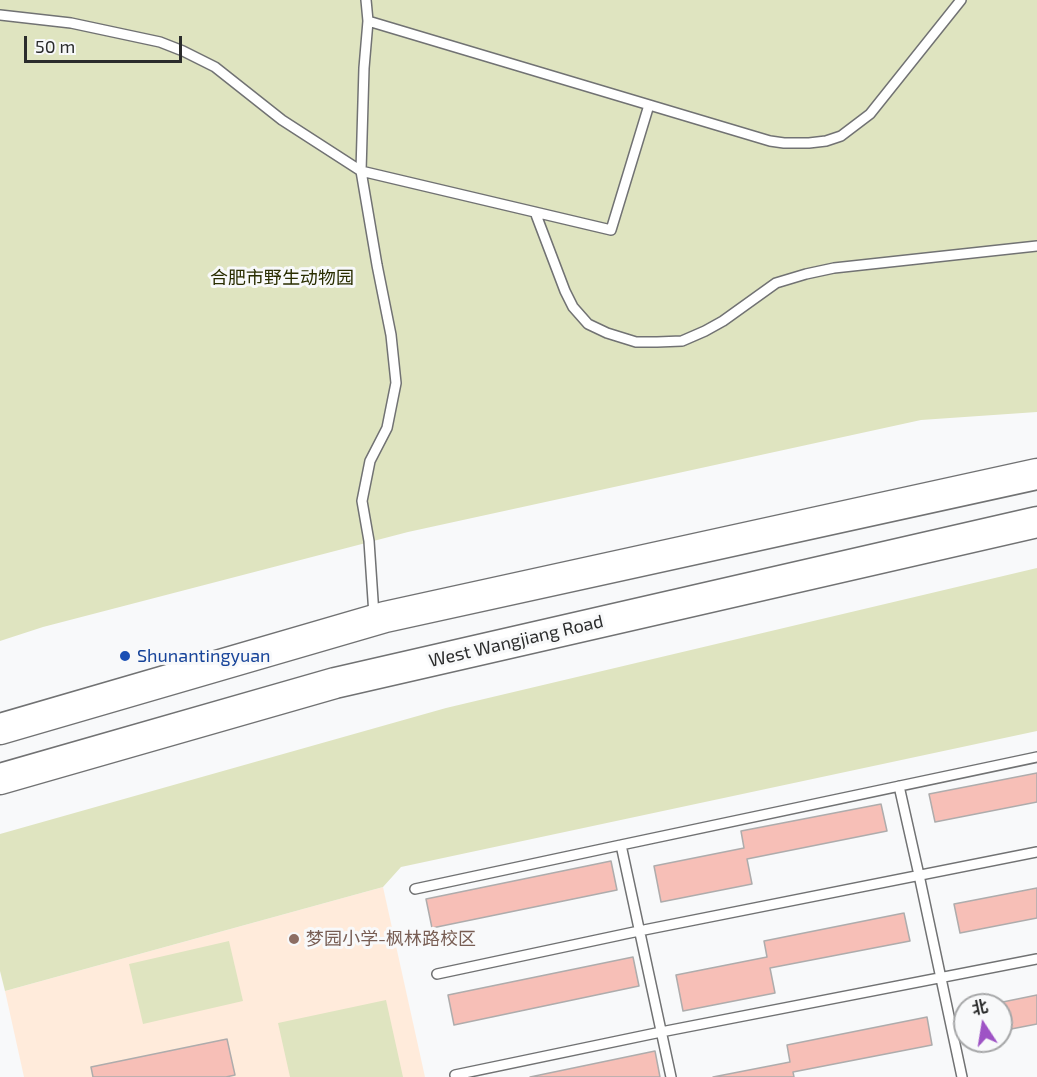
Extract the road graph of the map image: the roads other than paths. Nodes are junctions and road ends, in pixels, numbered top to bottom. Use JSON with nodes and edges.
{"nodes":[{"id":1,"x":366,"y":0,"type":"edge"},
{"id":2,"x":961,"y":0,"type":"edge"},
{"id":3,"x":0,"y":15,"type":"edge"},
{"id":4,"x":368,"y":21,"type":"junction"},
{"id":5,"x":649,"y":105,"type":"junction"},
{"id":6,"x":361,"y":171,"type":"junction"},
{"id":7,"x":535,"y":212,"type":"junction"},
{"id":8,"x":1037,"y":246,"type":"edge"},
{"id":9,"x":1037,"y":474,"type":"edge"},
{"id":10,"x":1037,"y":522,"type":"edge"},
{"id":11,"x":374,"y":620,"type":"junction"},
{"id":12,"x":0,"y":729,"type":"edge"},
{"id":13,"x":1037,"y":757,"type":"edge"},
{"id":14,"x":0,"y":778,"type":"edge"},
{"id":15,"x":899,"y":786,"type":"junction"},
{"id":16,"x":621,"y":845,"type":"junction"},
{"id":17,"x":1037,"y":852,"type":"edge"},
{"id":18,"x":919,"y":875,"type":"junction"},
{"id":19,"x":415,"y":890,"type":"dead end"},
{"id":20,"x":639,"y":931,"type":"junction"},
{"id":21,"x":1037,"y":959,"type":"edge"},
{"id":22,"x":437,"y":974,"type":"dead end"},
{"id":23,"x":940,"y":978,"type":"junction"},
{"id":24,"x":661,"y":1032,"type":"junction"},
{"id":25,"x":455,"y":1075,"type":"dead end"},
{"id":26,"x":671,"y":1077,"type":"edge"},
{"id":27,"x":962,"y":1077,"type":"edge"}],
"edges":[{"from":1,"to":4,"type":"lane"},
{"from":2,"to":5,"type":"lane"},
{"from":3,"to":6,"type":"lane"},
{"from":4,"to":5,"type":"lane"},
{"from":4,"to":6,"type":"lane"},
{"from":5,"to":7,"type":"lane"},
{"from":6,"to":7,"type":"lane"},
{"from":6,"to":11,"type":"lane"},
{"from":7,"to":8,"type":"lane"},
{"from":9,"to":11,"type":"main road"},
{"from":10,"to":14,"type":"main road","name":"West Wangjiang Road"},
{"from":11,"to":12,"type":"main road"},
{"from":13,"to":15,"type":"lane"},
{"from":15,"to":16,"type":"lane"},
{"from":15,"to":18,"type":"lane"},
{"from":16,"to":19,"type":"lane"},
{"from":16,"to":20,"type":"lane"},
{"from":17,"to":18,"type":"lane"},
{"from":18,"to":20,"type":"lane"},
{"from":18,"to":23,"type":"lane"},
{"from":20,"to":22,"type":"lane"},
{"from":20,"to":24,"type":"lane"},
{"from":21,"to":23,"type":"lane"},
{"from":23,"to":24,"type":"lane"},
{"from":23,"to":27,"type":"lane"},
{"from":24,"to":25,"type":"lane"},
{"from":24,"to":26,"type":"lane"}]}
